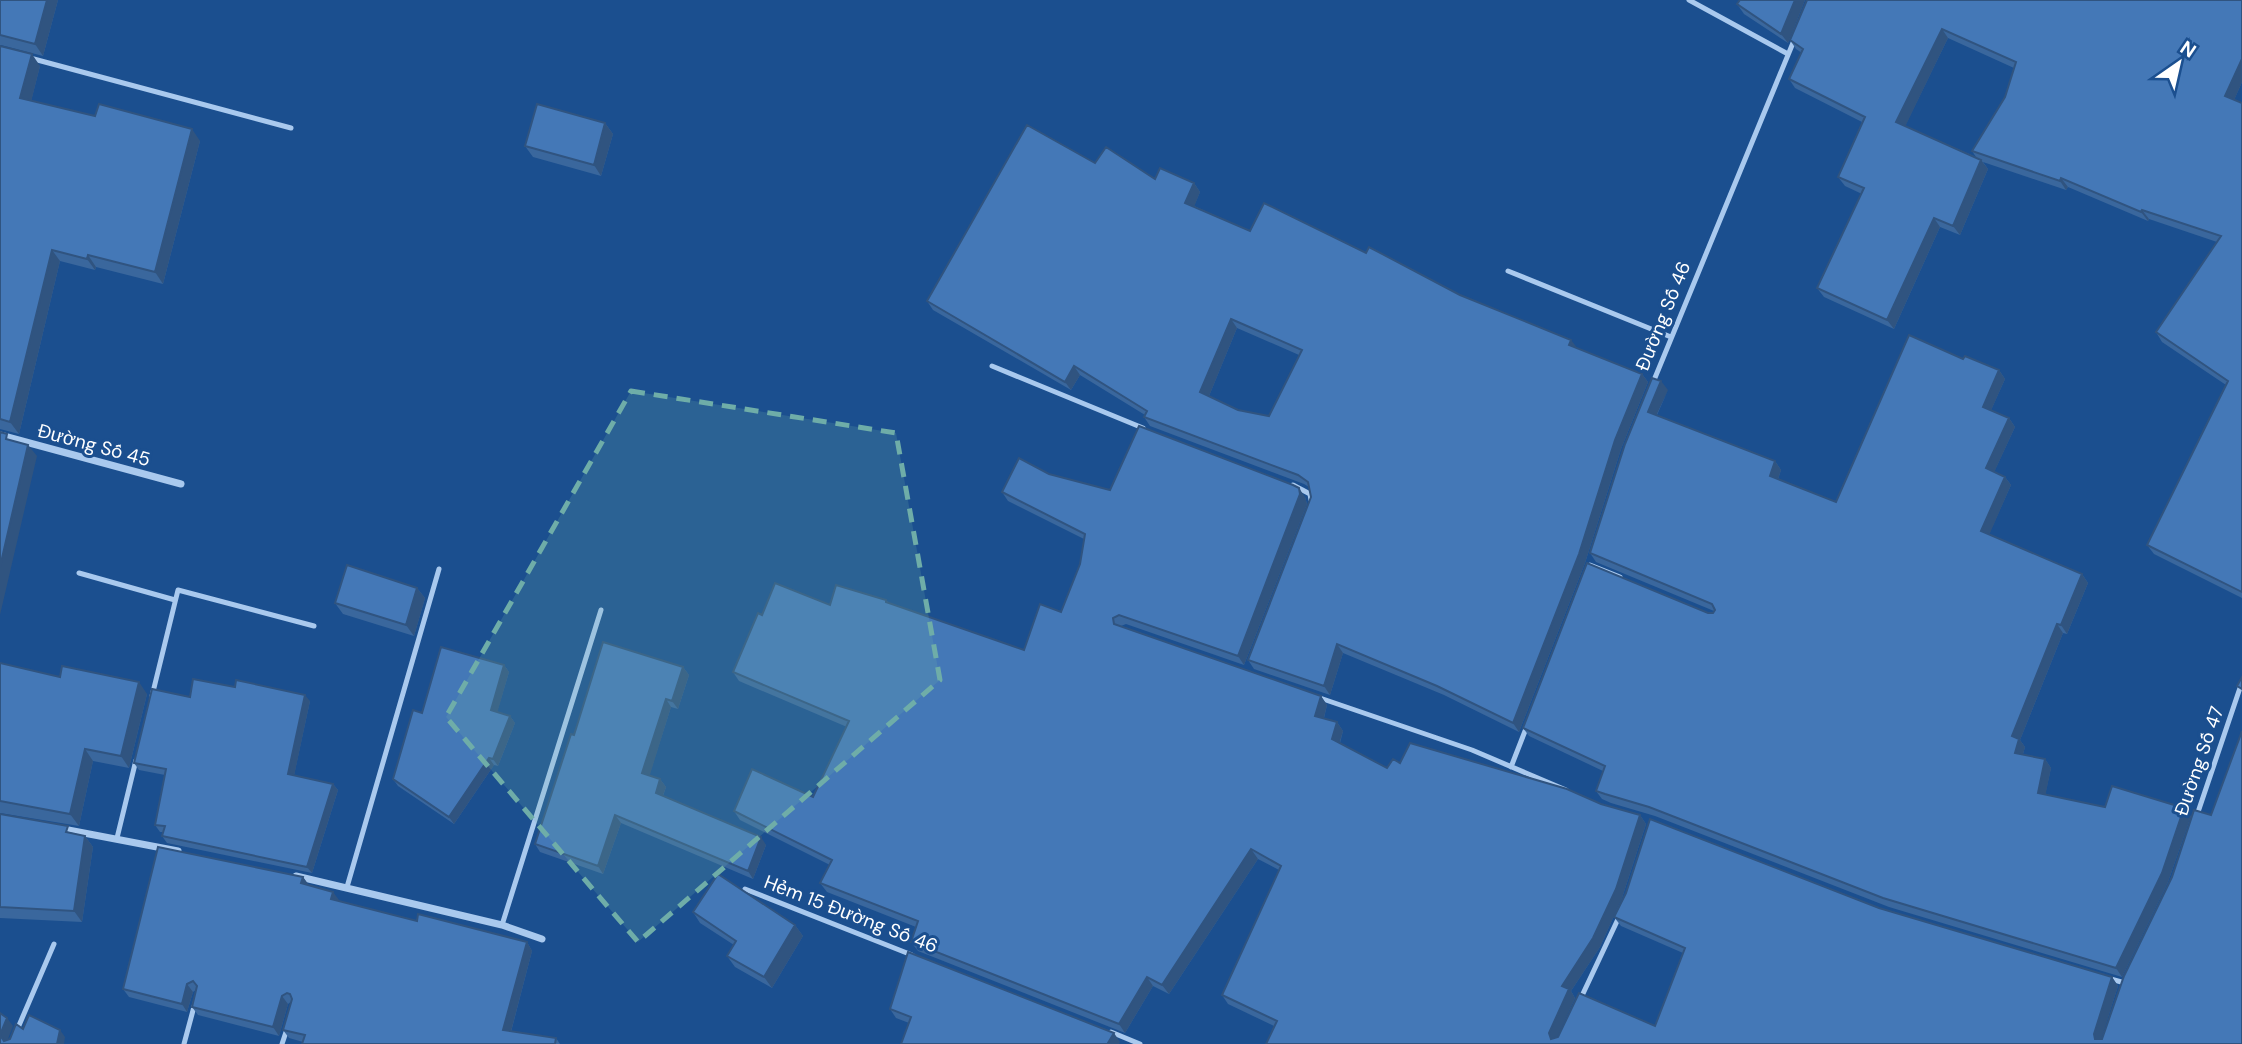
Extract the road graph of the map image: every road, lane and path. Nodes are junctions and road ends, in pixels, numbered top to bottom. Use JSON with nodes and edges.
{"nodes":[{"id":1,"x":1689,"y":0,"type":"edge"},
{"id":2,"x":1797,"y":32,"type":"edge"},
{"id":3,"x":1788,"y":54,"type":"junction"},
{"id":4,"x":26,"y":57,"type":"edge"},
{"id":5,"x":291,"y":128,"type":"dead end"},
{"id":6,"x":1508,"y":271,"type":"dead end"},
{"id":7,"x":1671,"y":337,"type":"junction"},
{"id":8,"x":992,"y":366,"type":"dead end"},
{"id":9,"x":1651,"y":388,"type":"edge"},
{"id":10,"x":1155,"y":433,"type":"edge"},
{"id":11,"x":0,"y":435,"type":"edge"},
{"id":12,"x":181,"y":484,"type":"dead end"},
{"id":13,"x":1290,"y":484,"type":"edge"},
{"id":14,"x":1312,"y":504,"type":"edge"},
{"id":15,"x":1594,"y":552,"type":"edge"},
{"id":16,"x":1590,"y":565,"type":"junction"},
{"id":17,"x":439,"y":569,"type":"dead end"},
{"id":18,"x":79,"y":573,"type":"dead end"},
{"id":19,"x":1586,"y":577,"type":"edge"},
{"id":20,"x":1628,"y":580,"type":"edge"},
{"id":21,"x":175,"y":600,"type":"junction"},
{"id":22,"x":601,"y":610,"type":"dead end"},
{"id":23,"x":314,"y":626,"type":"dead end"},
{"id":24,"x":2242,"y":682,"type":"edge"},
{"id":25,"x":1313,"y":696,"type":"edge"},
{"id":26,"x":150,"y":703,"type":"edge"},
{"id":27,"x":1531,"y":716,"type":"edge"},
{"id":28,"x":137,"y":754,"type":"edge"},
{"id":29,"x":1511,"y":767,"type":"junction"},
{"id":30,"x":1573,"y":793,"type":"edge"},
{"id":31,"x":2195,"y":820,"type":"edge"},
{"id":32,"x":52,"y":827,"type":"edge"},
{"id":33,"x":117,"y":838,"type":"junction"},
{"id":34,"x":185,"y":852,"type":"edge"},
{"id":35,"x":293,"y":875,"type":"edge"},
{"id":36,"x":347,"y":887,"type":"junction"},
{"id":37,"x":745,"y":889,"type":"edge"},
{"id":38,"x":1621,"y":912,"type":"edge"},
{"id":39,"x":502,"y":925,"type":"junction"},
{"id":40,"x":542,"y":939,"type":"dead end"},
{"id":41,"x":54,"y":944,"type":"dead end"},
{"id":42,"x":923,"y":959,"type":"edge"},
{"id":43,"x":2131,"y":971,"type":"edge"},
{"id":44,"x":2098,"y":975,"type":"edge"},
{"id":45,"x":2124,"y":983,"type":"junction"},
{"id":46,"x":198,"y":994,"type":"edge"},
{"id":47,"x":2121,"y":995,"type":"edge"},
{"id":48,"x":1577,"y":1008,"type":"edge"},
{"id":49,"x":290,"y":1018,"type":"edge"},
{"id":50,"x":1102,"y":1029,"type":"edge"},
{"id":51,"x":11,"y":1044,"type":"edge"},
{"id":52,"x":184,"y":1044,"type":"edge"},
{"id":53,"x":282,"y":1044,"type":"edge"},
{"id":54,"x":1140,"y":1044,"type":"edge"}],
"edges":[{"from":1,"to":3,"type":"lane"},
{"from":2,"to":3,"type":"lane","name":"Đường Số 46"},
{"from":3,"to":7,"type":"lane","name":"Đường Số 46"},
{"from":4,"to":5,"type":"lane"},
{"from":6,"to":7,"type":"lane"},
{"from":7,"to":9,"type":"lane","name":"Đường Số 46"},
{"from":8,"to":10,"type":"lane"},
{"from":11,"to":12,"type":"street","name":"Đường Số 45"},
{"from":13,"to":14,"type":"lane"},
{"from":15,"to":16,"type":"lane"},
{"from":16,"to":19,"type":"lane"},
{"from":16,"to":20,"type":"lane"},
{"from":17,"to":36,"type":"lane"},
{"from":18,"to":21,"type":"lane"},
{"from":21,"to":23,"type":"lane"},
{"from":21,"to":26,"type":"lane"},
{"from":22,"to":39,"type":"lane"},
{"from":24,"to":31,"type":"lane","name":"Đường Số 47"},
{"from":25,"to":29,"type":"lane"},
{"from":27,"to":29,"type":"lane"},
{"from":28,"to":33,"type":"lane"},
{"from":29,"to":30,"type":"lane"},
{"from":32,"to":33,"type":"street"},
{"from":33,"to":34,"type":"street"},
{"from":35,"to":36,"type":"street"},
{"from":36,"to":39,"type":"street"},
{"from":37,"to":42,"type":"lane","name":"Hẻm 15 Đường Số 46"},
{"from":38,"to":48,"type":"lane"},
{"from":39,"to":40,"type":"street"},
{"from":41,"to":51,"type":"lane"},
{"from":43,"to":45,"type":"lane"},
{"from":44,"to":45,"type":"lane"},
{"from":45,"to":47,"type":"lane"},
{"from":46,"to":52,"type":"lane"},
{"from":49,"to":53,"type":"lane"},
{"from":50,"to":54,"type":"lane"}]}
